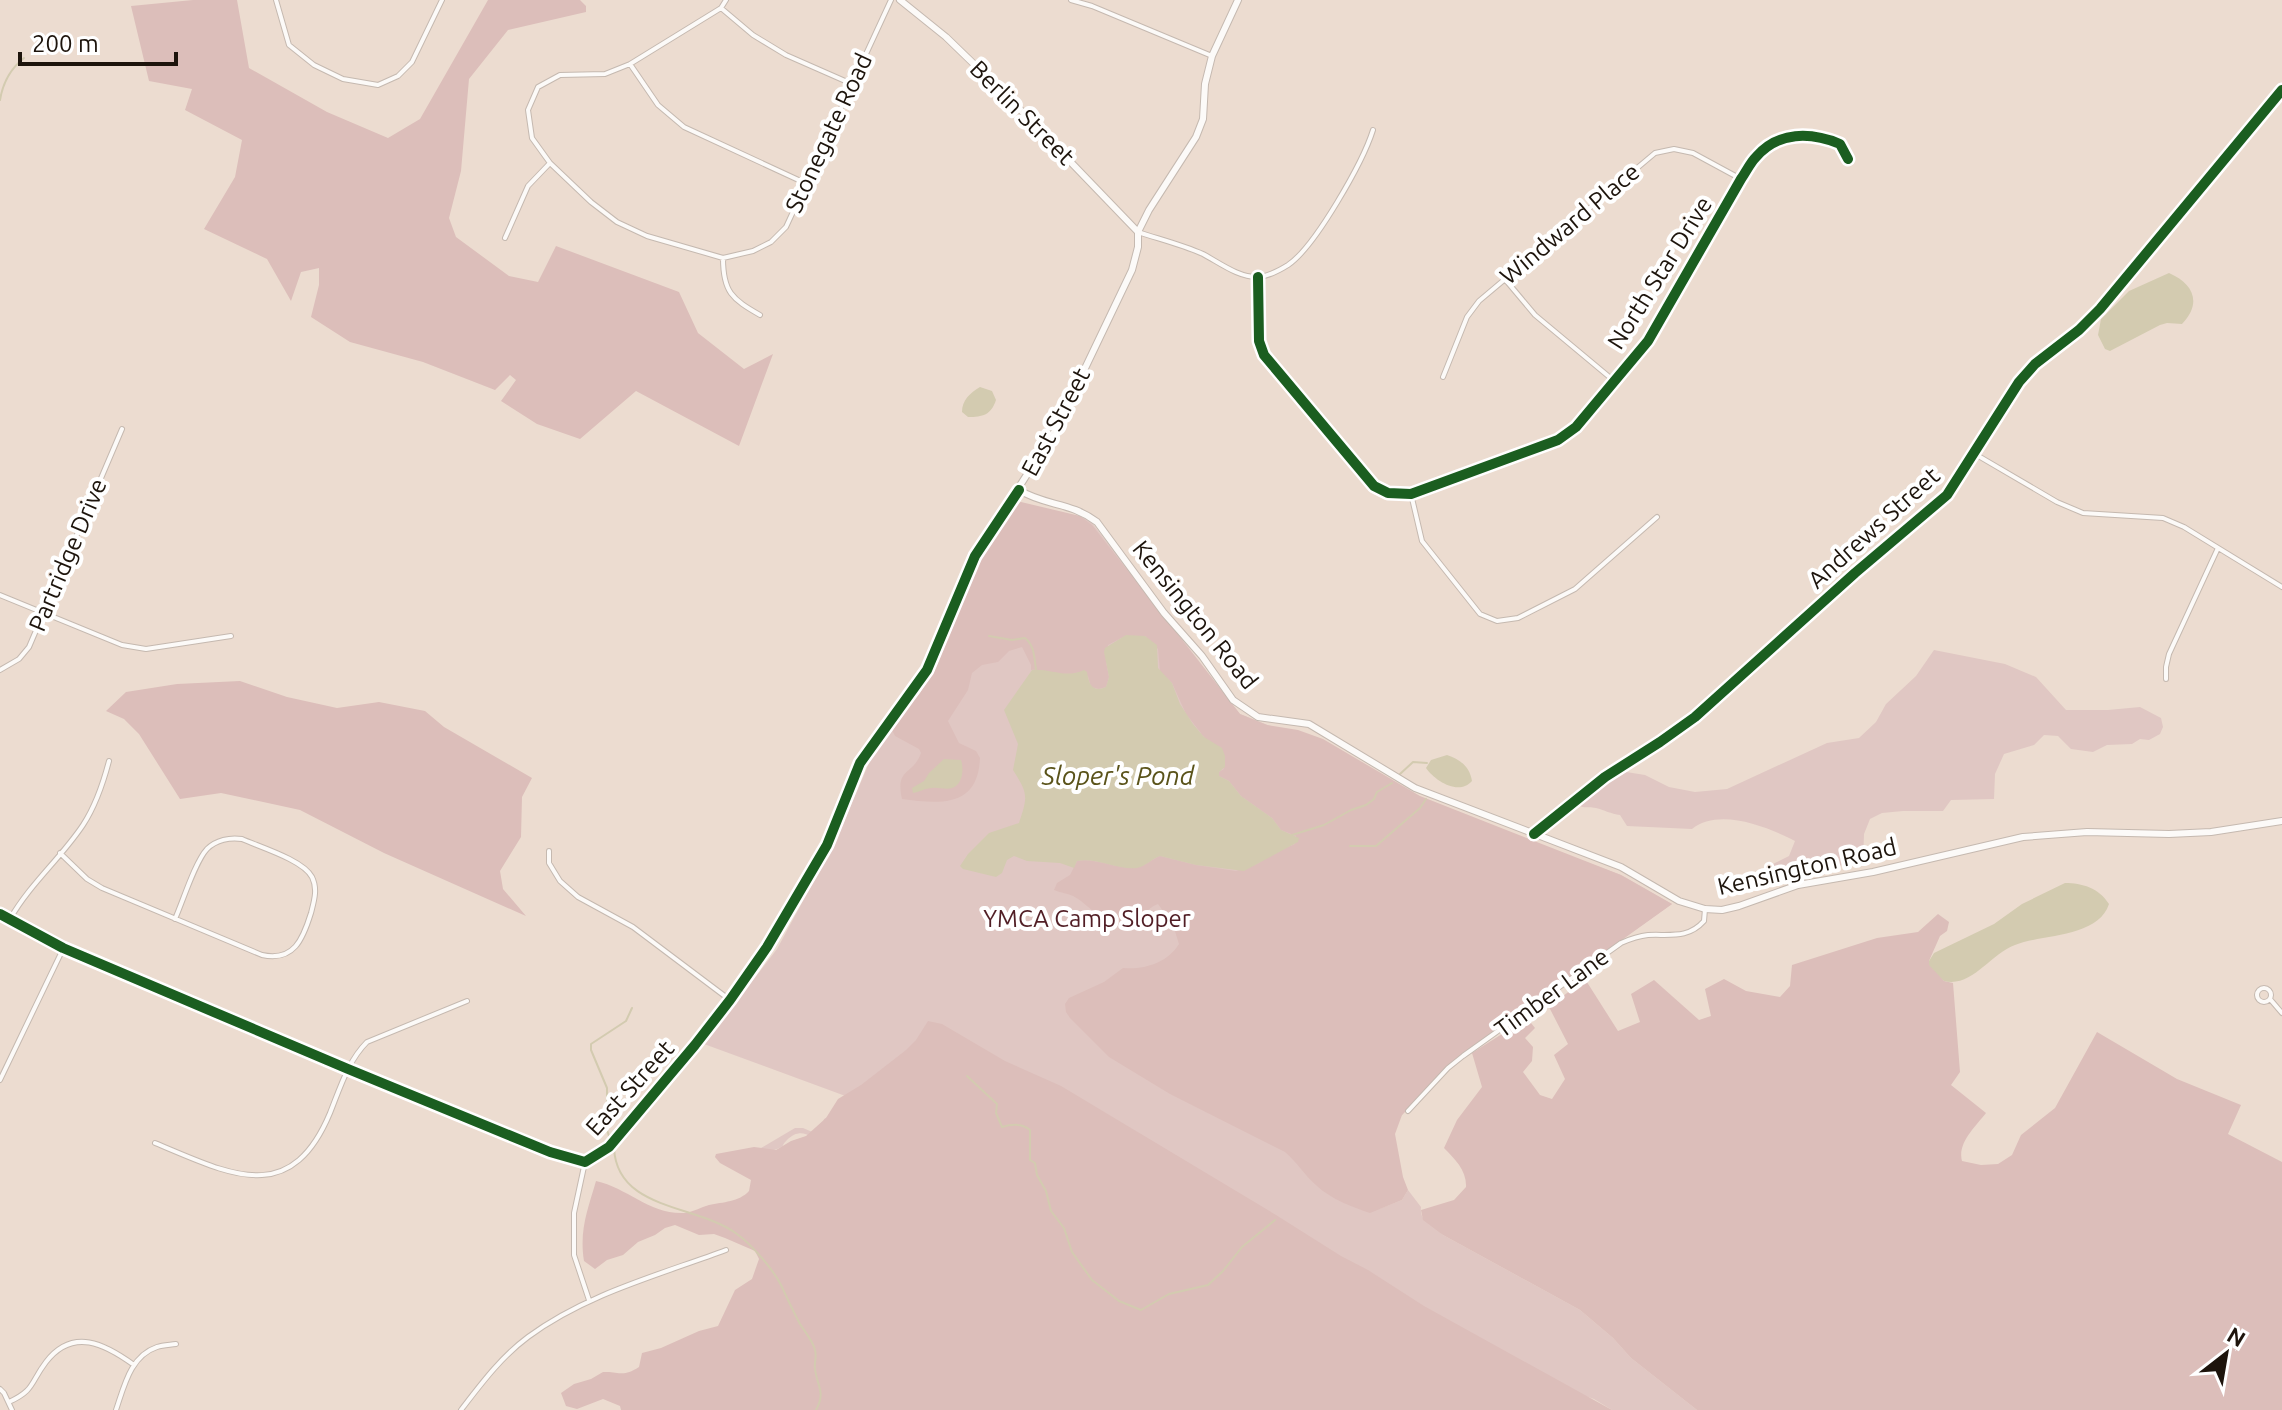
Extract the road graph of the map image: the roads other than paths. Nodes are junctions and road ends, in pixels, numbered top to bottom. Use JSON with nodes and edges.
{"nodes":[{"id":1,"x":276,"y":0,"type":"edge"},
{"id":2,"x":442,"y":0,"type":"edge"},
{"id":3,"x":726,"y":0,"type":"edge"},
{"id":4,"x":891,"y":0,"type":"edge"},
{"id":5,"x":900,"y":0,"type":"edge"},
{"id":6,"x":1071,"y":0,"type":"edge"},
{"id":7,"x":1094,"y":0,"type":"edge"},
{"id":8,"x":1238,"y":0,"type":"edge"},
{"id":9,"x":1092,"y":6,"type":"junction"},
{"id":10,"x":721,"y":8,"type":"junction"},
{"id":11,"x":1212,"y":56,"type":"junction"},
{"id":12,"x":630,"y":64,"type":"junction"},
{"id":13,"x":852,"y":84,"type":"junction"},
{"id":14,"x":2282,"y":90,"type":"edge"},
{"id":15,"x":1373,"y":130,"type":"dead end"},
{"id":16,"x":1848,"y":159,"type":"dead end"},
{"id":17,"x":550,"y":163,"type":"junction"},
{"id":18,"x":1741,"y":179,"type":"junction"},
{"id":19,"x":806,"y":183,"type":"junction"},
{"id":20,"x":1138,"y":232,"type":"junction"},
{"id":21,"x":505,"y":238,"type":"dead end"},
{"id":22,"x":723,"y":258,"type":"junction"},
{"id":23,"x":1258,"y":277,"type":"junction"},
{"id":24,"x":1504,"y":278,"type":"junction"},
{"id":25,"x":760,"y":315,"type":"dead end"},
{"id":26,"x":1443,"y":377,"type":"dead end"},
{"id":27,"x":1613,"y":380,"type":"junction"},
{"id":28,"x":122,"y":429,"type":"dead end"},
{"id":29,"x":1975,"y":454,"type":"junction"},
{"id":30,"x":1019,"y":490,"type":"junction"},
{"id":31,"x":1411,"y":494,"type":"junction"},
{"id":32,"x":1657,"y":517,"type":"dead end"},
{"id":33,"x":2218,"y":548,"type":"junction"},
{"id":34,"x":2282,"y":587,"type":"edge"},
{"id":35,"x":0,"y":595,"type":"edge"},
{"id":36,"x":44,"y":613,"type":"junction"},
{"id":37,"x":231,"y":636,"type":"dead end"},
{"id":38,"x":0,"y":670,"type":"edge"},
{"id":39,"x":2166,"y":679,"type":"dead end"},
{"id":40,"x":109,"y":761,"type":"dead end"},
{"id":41,"x":2282,"y":821,"type":"edge"},
{"id":42,"x":1534,"y":834,"type":"junction"},
{"id":43,"x":549,"y":851,"type":"dead end"},
{"id":44,"x":60,"y":853,"type":"junction"},
{"id":45,"x":1705,"y":909,"type":"junction"},
{"id":46,"x":0,"y":914,"type":"edge"},
{"id":47,"x":10,"y":919,"type":"junction"},
{"id":48,"x":175,"y":919,"type":"junction"},
{"id":49,"x":63,"y":948,"type":"junction"},
{"id":50,"x":2270,"y":999,"type":"dead end"},
{"id":51,"x":730,"y":1000,"type":"junction"},
{"id":52,"x":467,"y":1001,"type":"dead end"},
{"id":53,"x":2282,"y":1013,"type":"edge"},
{"id":54,"x":348,"y":1069,"type":"junction"},
{"id":55,"x":0,"y":1080,"type":"edge"},
{"id":56,"x":1408,"y":1111,"type":"dead end"},
{"id":57,"x":155,"y":1143,"type":"dead end"},
{"id":58,"x":585,"y":1162,"type":"junction"},
{"id":59,"x":726,"y":1250,"type":"dead end"},
{"id":60,"x":590,"y":1301,"type":"junction"},
{"id":61,"x":176,"y":1344,"type":"dead end"},
{"id":62,"x":134,"y":1365,"type":"junction"},
{"id":63,"x":0,"y":1389,"type":"edge"},
{"id":64,"x":9,"y":1402,"type":"junction"},
{"id":65,"x":12,"y":1410,"type":"edge"},
{"id":66,"x":116,"y":1410,"type":"edge"},
{"id":67,"x":461,"y":1410,"type":"edge"}],
"edges":[{"from":1,"to":2,"type":"street"},
{"from":3,"to":10,"type":"street"},
{"from":4,"to":13,"type":"street","name":"Stonegate Road"},
{"from":5,"to":20,"type":"street","name":"Berlin Street"},
{"from":6,"to":9,"type":"street"},
{"from":7,"to":9,"type":"street"},
{"from":8,"to":11,"type":"street","name":"East Street"},
{"from":9,"to":11,"type":"street"},
{"from":10,"to":12,"type":"street"},
{"from":10,"to":13,"type":"street"},
{"from":11,"to":20,"type":"street","name":"East Street"},
{"from":12,"to":17,"type":"street"},
{"from":12,"to":19,"type":"street"},
{"from":13,"to":19,"type":"street","name":"Stonegate Road"},
{"from":14,"to":29,"type":"street","name":"Andrews Street"},
{"from":15,"to":23,"type":"street"},
{"from":16,"to":18,"type":"street","name":"North Star Drive"},
{"from":17,"to":21,"type":"street"},
{"from":17,"to":22,"type":"street"},
{"from":18,"to":24,"type":"street","name":"Windward Place"},
{"from":18,"to":27,"type":"street","name":"North Star Drive"},
{"from":19,"to":22,"type":"street","name":"Stonegate Road"},
{"from":20,"to":23,"type":"street"},
{"from":20,"to":30,"type":"street","name":"East Street"},
{"from":22,"to":25,"type":"street"},
{"from":23,"to":31,"type":"street"},
{"from":24,"to":26,"type":"street","name":"Windward Place"},
{"from":24,"to":27,"type":"street"},
{"from":27,"to":31,"type":"street","name":"North Star Drive"},
{"from":28,"to":36,"type":"street","name":"Partridge Drive"},
{"from":29,"to":33,"type":"street"},
{"from":29,"to":42,"type":"street","name":"Andrews Street"},
{"from":30,"to":42,"type":"street","name":"Kensington Road"},
{"from":30,"to":51,"type":"street","name":"East Street"},
{"from":31,"to":32,"type":"street"},
{"from":33,"to":34,"type":"street"},
{"from":33,"to":39,"type":"street"},
{"from":35,"to":36,"type":"street"},
{"from":36,"to":37,"type":"street"},
{"from":36,"to":38,"type":"street","name":"Partridge Drive"},
{"from":40,"to":44,"type":"street"},
{"from":41,"to":45,"type":"street","name":"Kensington Road"},
{"from":42,"to":45,"type":"street","name":"Kensington Road"},
{"from":43,"to":51,"type":"street"},
{"from":44,"to":47,"type":"street"},
{"from":44,"to":48,"type":"street"},
{"from":45,"to":56,"type":"street","name":"Timber Lane"},
{"from":46,"to":47,"type":"street","name":"East Street"},
{"from":47,"to":49,"type":"street","name":"East Street"},
{"from":48,"to":48,"type":"street"},
{"from":49,"to":54,"type":"street","name":"East Street"},
{"from":49,"to":55,"type":"street"},
{"from":50,"to":53,"type":"street"},
{"from":51,"to":58,"type":"street","name":"East Street"},
{"from":52,"to":54,"type":"street"},
{"from":54,"to":57,"type":"street"},
{"from":54,"to":58,"type":"street","name":"East Street"},
{"from":58,"to":60,"type":"street"},
{"from":59,"to":60,"type":"street"},
{"from":60,"to":67,"type":"street"},
{"from":61,"to":62,"type":"street"},
{"from":62,"to":64,"type":"street"},
{"from":62,"to":66,"type":"street"},
{"from":63,"to":64,"type":"street"},
{"from":64,"to":65,"type":"street"}]}
